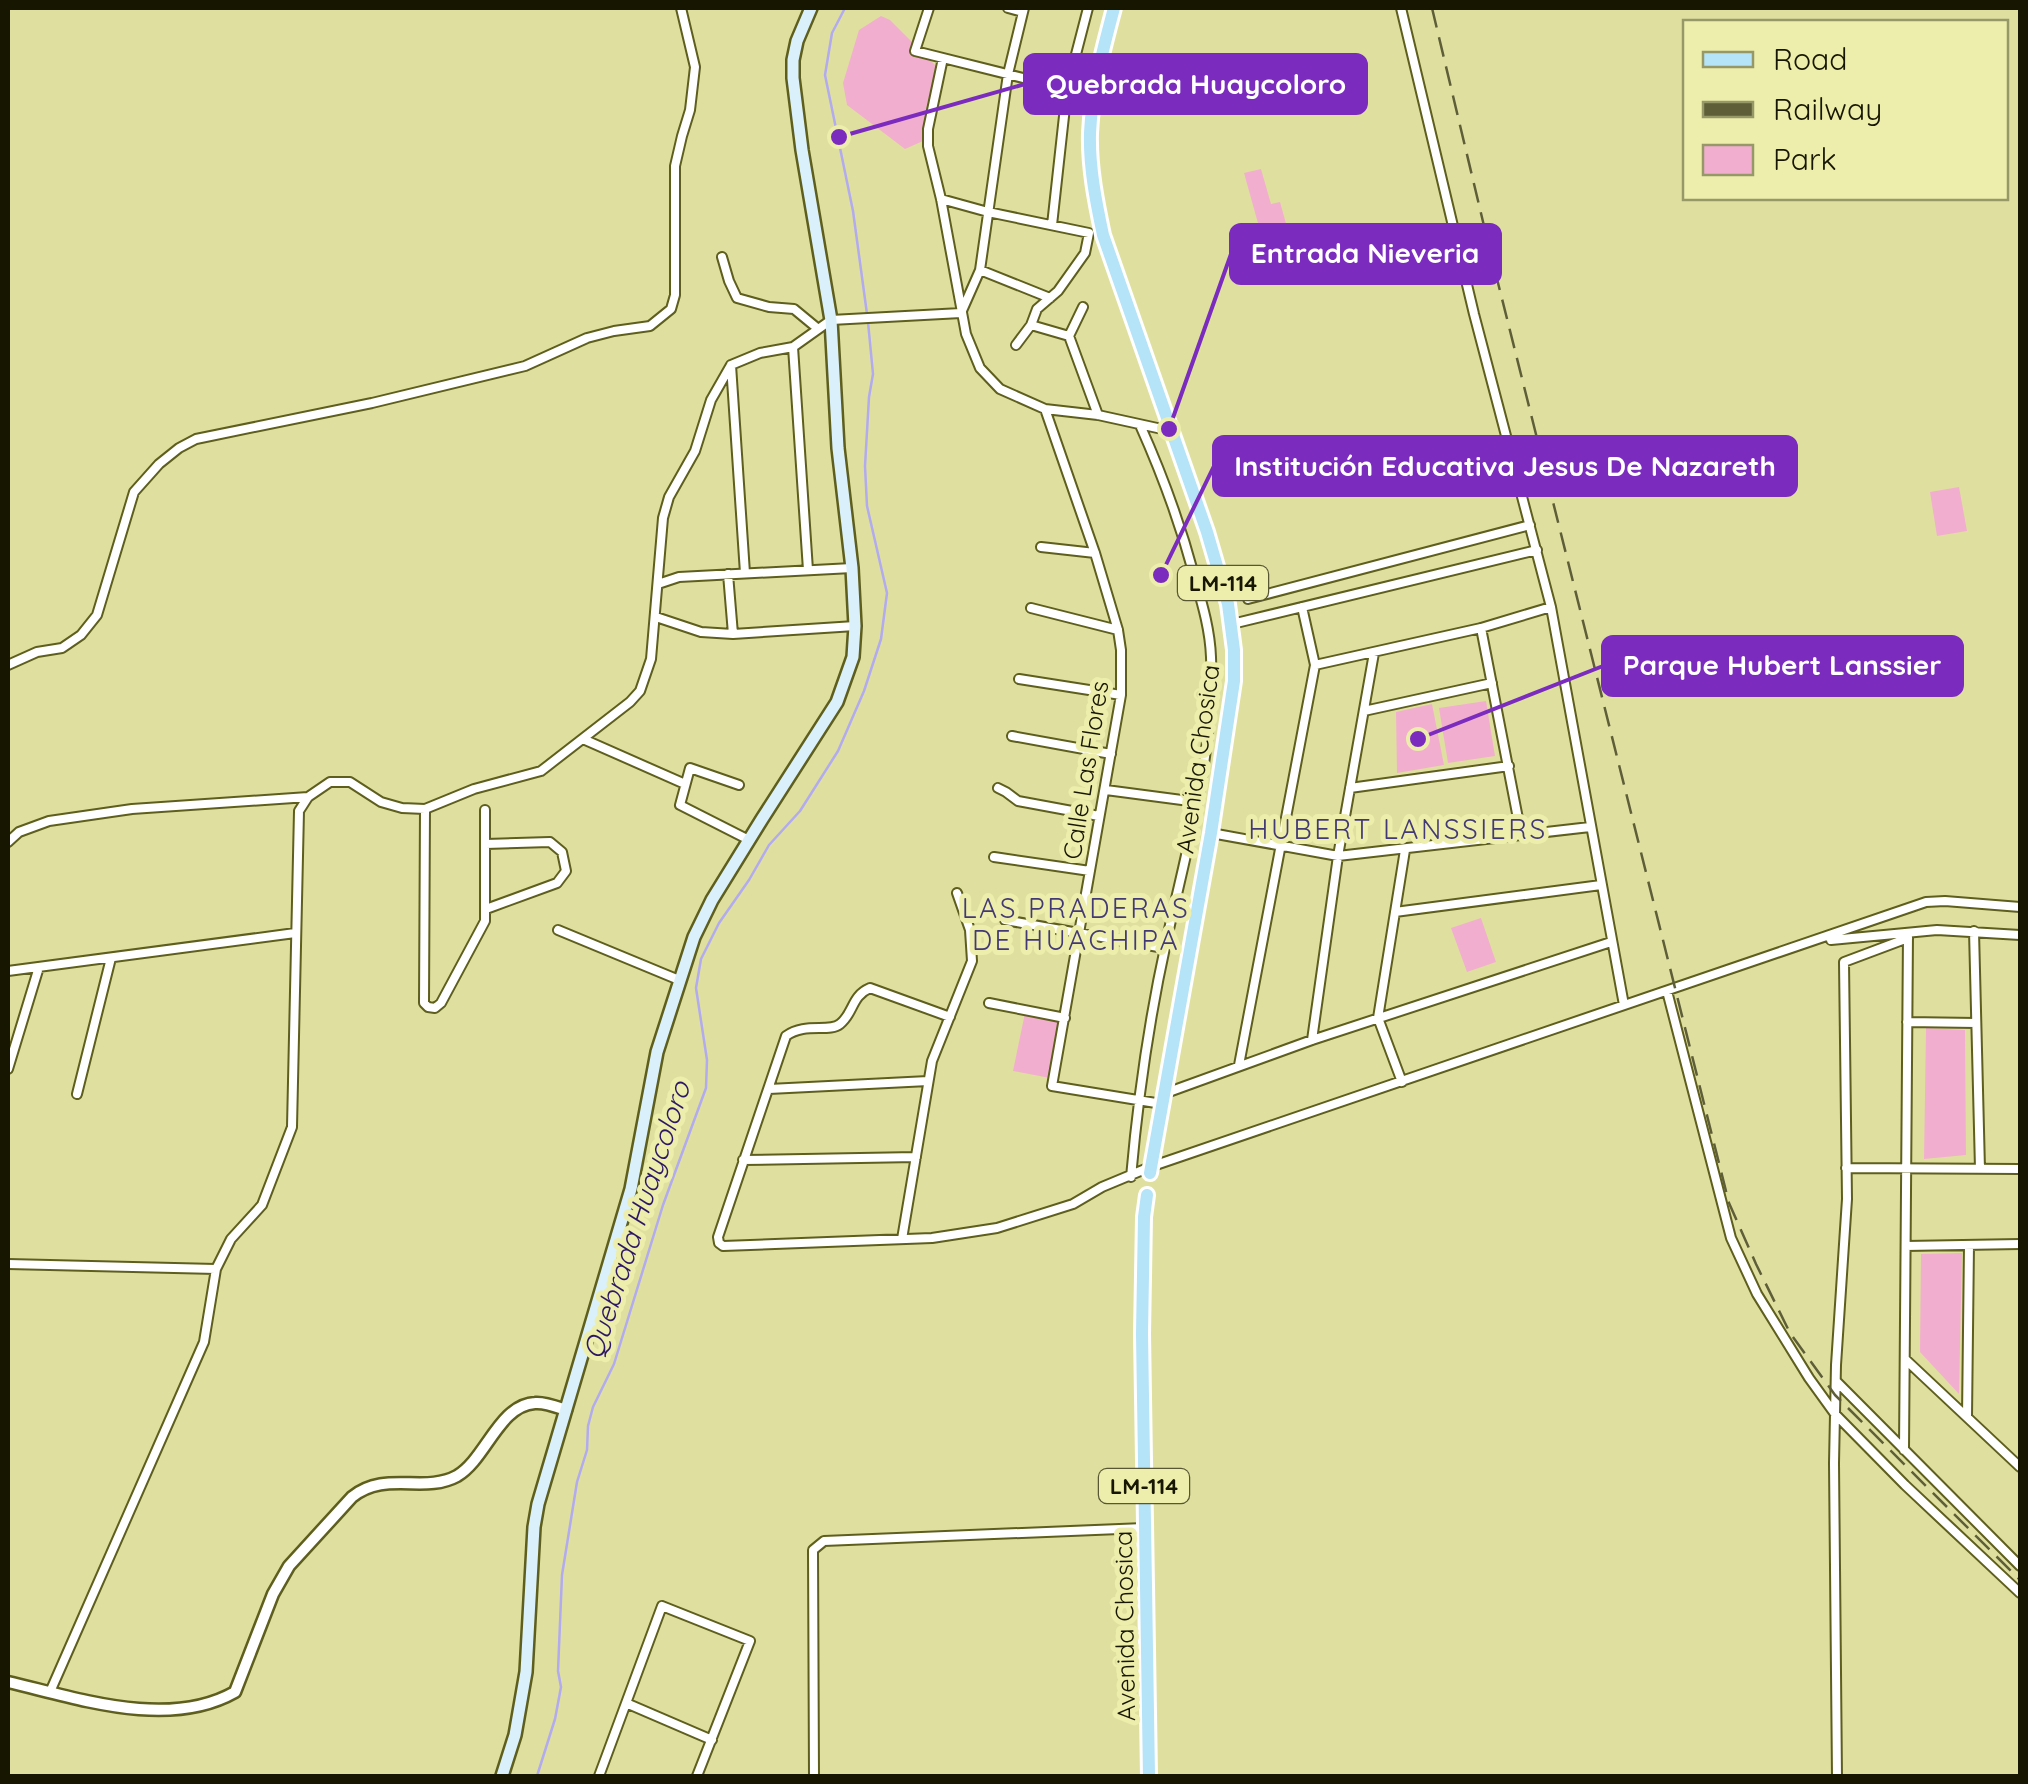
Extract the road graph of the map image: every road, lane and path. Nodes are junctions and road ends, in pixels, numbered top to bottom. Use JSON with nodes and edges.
{"nodes":[{"id":1,"x":681,"y":8,"type":"edge"},
{"id":2,"x":812,"y":8,"type":"edge"},
{"id":3,"x":928,"y":8,"type":"edge"},
{"id":4,"x":1008,"y":8,"type":"edge"},
{"id":5,"x":1088,"y":8,"type":"edge"},
{"id":6,"x":1114,"y":8,"type":"edge"},
{"id":7,"x":1401,"y":8,"type":"edge"},
{"id":8,"x":1024,"y":10,"type":"edge"},
{"id":9,"x":944,"y":58,"type":"junction"},
{"id":10,"x":1008,"y":74,"type":"junction"},
{"id":11,"x":1067,"y":89,"type":"junction"},
{"id":12,"x":942,"y":199,"type":"junction"},
{"id":13,"x":988,"y":212,"type":"junction"},
{"id":14,"x":1052,"y":225,"type":"junction"},
{"id":15,"x":722,"y":257,"type":"dead end"},
{"id":16,"x":980,"y":270,"type":"junction"},
{"id":17,"x":1051,"y":299,"type":"junction"},
{"id":18,"x":1083,"y":306,"type":"dead end"},
{"id":19,"x":961,"y":313,"type":"junction"},
{"id":20,"x":831,"y":320,"type":"junction"},
{"id":21,"x":1032,"y":325,"type":"junction"},
{"id":22,"x":817,"y":328,"type":"junction"},
{"id":23,"x":1069,"y":336,"type":"junction"},
{"id":24,"x":1016,"y":345,"type":"dead end"},
{"id":25,"x":793,"y":347,"type":"junction"},
{"id":26,"x":731,"y":365,"type":"junction"},
{"id":27,"x":1045,"y":409,"type":"junction"},
{"id":28,"x":1098,"y":415,"type":"junction"},
{"id":29,"x":1140,"y":424,"type":"junction"},
{"id":30,"x":1170,"y":431,"type":"junction"},
{"id":31,"x":1530,"y":526,"type":"junction"},
{"id":32,"x":1042,"y":547,"type":"dead end"},
{"id":33,"x":1537,"y":550,"type":"junction"},
{"id":34,"x":1095,"y":553,"type":"junction"},
{"id":35,"x":852,"y":568,"type":"junction"},
{"id":36,"x":808,"y":570,"type":"junction"},
{"id":37,"x":728,"y":574,"type":"junction"},
{"id":38,"x":745,"y":574,"type":"junction"},
{"id":39,"x":658,"y":584,"type":"junction"},
{"id":40,"x":1248,"y":598,"type":"dead end"},
{"id":41,"x":1302,"y":607,"type":"junction"},
{"id":42,"x":1552,"y":607,"type":"junction"},
{"id":43,"x":1031,"y":608,"type":"dead end"},
{"id":44,"x":656,"y":618,"type":"junction"},
{"id":45,"x":1232,"y":624,"type":"junction"},
{"id":46,"x":855,"y":626,"type":"junction"},
{"id":47,"x":1480,"y":628,"type":"junction"},
{"id":48,"x":1118,"y":630,"type":"junction"},
{"id":49,"x":733,"y":634,"type":"junction"},
{"id":50,"x":1374,"y":653,"type":"junction"},
{"id":51,"x":8,"y":665,"type":"edge"},
{"id":52,"x":1315,"y":665,"type":"junction"},
{"id":53,"x":1020,"y":679,"type":"dead end"},
{"id":54,"x":1492,"y":683,"type":"junction"},
{"id":55,"x":1121,"y":695,"type":"junction"},
{"id":56,"x":1364,"y":711,"type":"junction"},
{"id":57,"x":1012,"y":736,"type":"dead end"},
{"id":58,"x":583,"y":739,"type":"junction"},
{"id":59,"x":1110,"y":754,"type":"junction"},
{"id":60,"x":1509,"y":766,"type":"junction"},
{"id":61,"x":686,"y":784,"type":"junction"},
{"id":62,"x":739,"y":785,"type":"dead end"},
{"id":63,"x":998,"y":788,"type":"dead end"},
{"id":64,"x":1350,"y":788,"type":"junction"},
{"id":65,"x":1106,"y":790,"type":"junction"},
{"id":66,"x":308,"y":798,"type":"junction"},
{"id":67,"x":1197,"y":802,"type":"junction"},
{"id":68,"x":425,"y":809,"type":"junction"},
{"id":69,"x":485,"y":810,"type":"dead end"},
{"id":70,"x":1099,"y":816,"type":"junction"},
{"id":71,"x":1590,"y":828,"type":"junction"},
{"id":72,"x":1211,"y":834,"type":"junction"},
{"id":73,"x":1521,"y":834,"type":"junction"},
{"id":74,"x":749,"y":840,"type":"junction"},
{"id":75,"x":8,"y":842,"type":"edge"},
{"id":76,"x":486,"y":844,"type":"junction"},
{"id":77,"x":1279,"y":847,"type":"junction"},
{"id":78,"x":1405,"y":850,"type":"junction"},
{"id":79,"x":1338,"y":856,"type":"junction"},
{"id":80,"x":994,"y":857,"type":"dead end"},
{"id":81,"x":1090,"y":872,"type":"junction"},
{"id":82,"x":1601,"y":885,"type":"junction"},
{"id":83,"x":957,"y":894,"type":"dead end"},
{"id":84,"x":2020,"y":907,"type":"edge"},
{"id":85,"x":486,"y":908,"type":"junction"},
{"id":86,"x":1395,"y":912,"type":"junction"},
{"id":87,"x":1005,"y":920,"type":"dead end"},
{"id":88,"x":558,"y":930,"type":"dead end"},
{"id":89,"x":1974,"y":931,"type":"junction"},
{"id":90,"x":1080,"y":933,"type":"junction"},
{"id":91,"x":294,"y":934,"type":"junction"},
{"id":92,"x":2020,"y":935,"type":"edge"},
{"id":93,"x":1908,"y":936,"type":"junction"},
{"id":94,"x":1611,"y":942,"type":"junction"},
{"id":95,"x":1816,"y":942,"type":"junction"},
{"id":96,"x":1164,"y":948,"type":"junction"},
{"id":97,"x":111,"y":958,"type":"junction"},
{"id":98,"x":39,"y":967,"type":"junction"},
{"id":99,"x":8,"y":972,"type":"edge"},
{"id":100,"x":678,"y":980,"type":"junction"},
{"id":101,"x":1667,"y":991,"type":"junction"},
{"id":102,"x":989,"y":1003,"type":"dead end"},
{"id":103,"x":1624,"y":1005,"type":"junction"},
{"id":104,"x":950,"y":1017,"type":"junction"},
{"id":105,"x":1065,"y":1018,"type":"junction"},
{"id":106,"x":1378,"y":1018,"type":"junction"},
{"id":107,"x":1908,"y":1022,"type":"junction"},
{"id":108,"x":1976,"y":1024,"type":"junction"},
{"id":109,"x":1312,"y":1040,"type":"junction"},
{"id":110,"x":1239,"y":1064,"type":"junction"},
{"id":111,"x":8,"y":1069,"type":"edge"},
{"id":112,"x":928,"y":1082,"type":"junction"},
{"id":113,"x":1402,"y":1082,"type":"junction"},
{"id":114,"x":768,"y":1089,"type":"junction"},
{"id":115,"x":76,"y":1094,"type":"dead end"},
{"id":116,"x":1163,"y":1099,"type":"junction"},
{"id":117,"x":1138,"y":1100,"type":"junction"},
{"id":118,"x":916,"y":1157,"type":"junction"},
{"id":119,"x":743,"y":1160,"type":"junction"},
{"id":120,"x":1846,"y":1168,"type":"junction"},
{"id":121,"x":1906,"y":1169,"type":"junction"},
{"id":122,"x":1980,"y":1169,"type":"junction"},
{"id":123,"x":1150,"y":1170,"type":"junction"},
{"id":124,"x":2020,"y":1170,"type":"edge"},
{"id":125,"x":1130,"y":1176,"type":"junction"},
{"id":126,"x":1147,"y":1196,"type":"joint"},
{"id":127,"x":902,"y":1239,"type":"junction"},
{"id":128,"x":2020,"y":1244,"type":"edge"},
{"id":129,"x":1969,"y":1245,"type":"junction"},
{"id":130,"x":1906,"y":1246,"type":"junction"},
{"id":131,"x":8,"y":1264,"type":"edge"},
{"id":132,"x":216,"y":1268,"type":"junction"},
{"id":133,"x":1905,"y":1359,"type":"junction"},
{"id":134,"x":1836,"y":1381,"type":"junction"},
{"id":135,"x":566,"y":1410,"type":"junction"},
{"id":136,"x":1835,"y":1414,"type":"junction"},
{"id":137,"x":1967,"y":1417,"type":"junction"},
{"id":138,"x":1904,"y":1450,"type":"junction"},
{"id":139,"x":2020,"y":1467,"type":"edge"},
{"id":140,"x":1144,"y":1528,"type":"junction"},
{"id":141,"x":2020,"y":1566,"type":"edge"},
{"id":142,"x":2020,"y":1593,"type":"edge"},
{"id":143,"x":8,"y":1682,"type":"edge"},
{"id":144,"x":50,"y":1692,"type":"junction"},
{"id":145,"x":626,"y":1703,"type":"junction"},
{"id":146,"x":712,"y":1740,"type":"junction"},
{"id":147,"x":502,"y":1776,"type":"edge"},
{"id":148,"x":599,"y":1776,"type":"edge"},
{"id":149,"x":697,"y":1776,"type":"edge"},
{"id":150,"x":814,"y":1776,"type":"edge"},
{"id":151,"x":1148,"y":1776,"type":"edge"},
{"id":152,"x":1837,"y":1776,"type":"edge"}],
"edges":[{"from":1,"to":51,"type":"street"},
{"from":2,"to":20,"type":"main road"},
{"from":3,"to":9,"type":"street"},
{"from":4,"to":8,"type":"street"},
{"from":5,"to":11,"type":"street"},
{"from":6,"to":30,"type":"main road","name":"Avenida Chosica","number":"LM-114"},
{"from":7,"to":31,"type":"street"},
{"from":8,"to":10,"type":"street"},
{"from":9,"to":10,"type":"street"},
{"from":9,"to":12,"type":"street"},
{"from":10,"to":11,"type":"street"},
{"from":10,"to":13,"type":"street"},
{"from":11,"to":14,"type":"street"},
{"from":12,"to":13,"type":"street"},
{"from":12,"to":19,"type":"street"},
{"from":13,"to":14,"type":"street"},
{"from":13,"to":16,"type":"street"},
{"from":14,"to":17,"type":"street"},
{"from":15,"to":22,"type":"street"},
{"from":16,"to":17,"type":"street"},
{"from":16,"to":19,"type":"street"},
{"from":17,"to":21,"type":"street"},
{"from":18,"to":23,"type":"street"},
{"from":19,"to":20,"type":"street"},
{"from":19,"to":27,"type":"street"},
{"from":20,"to":22,"type":"street"},
{"from":20,"to":35,"type":"main road"},
{"from":21,"to":23,"type":"street"},
{"from":21,"to":24,"type":"street"},
{"from":22,"to":25,"type":"street"},
{"from":23,"to":28,"type":"street"},
{"from":25,"to":26,"type":"street"},
{"from":25,"to":36,"type":"street"},
{"from":26,"to":38,"type":"street"},
{"from":26,"to":39,"type":"street"},
{"from":27,"to":28,"type":"street"},
{"from":27,"to":34,"type":"street","name":"Calle Las Flores"},
{"from":28,"to":29,"type":"street"},
{"from":29,"to":30,"type":"street"},
{"from":29,"to":67,"type":"street"},
{"from":30,"to":45,"type":"main road","name":"Avenida Chosica","number":"LM-114"},
{"from":31,"to":33,"type":"street"},
{"from":31,"to":40,"type":"street"},
{"from":32,"to":34,"type":"street"},
{"from":33,"to":41,"type":"street"},
{"from":33,"to":42,"type":"street"},
{"from":34,"to":48,"type":"street","name":"Calle Las Flores"},
{"from":35,"to":36,"type":"street"},
{"from":35,"to":46,"type":"main road"},
{"from":36,"to":38,"type":"street"},
{"from":37,"to":38,"type":"street"},
{"from":37,"to":39,"type":"street"},
{"from":37,"to":49,"type":"street"},
{"from":39,"to":44,"type":"street"},
{"from":41,"to":45,"type":"street"},
{"from":41,"to":52,"type":"street"},
{"from":42,"to":47,"type":"street"},
{"from":42,"to":71,"type":"street"},
{"from":43,"to":48,"type":"street"},
{"from":44,"to":49,"type":"street"},
{"from":44,"to":58,"type":"street"},
{"from":45,"to":72,"type":"main road","name":"Avenida Chosica","number":"LM-114"},
{"from":46,"to":49,"type":"street"},
{"from":46,"to":74,"type":"main road"},
{"from":47,"to":50,"type":"street"},
{"from":47,"to":54,"type":"street"},
{"from":48,"to":55,"type":"street","name":"Calle Las Flores"},
{"from":50,"to":52,"type":"street"},
{"from":50,"to":56,"type":"street"},
{"from":52,"to":77,"type":"street"},
{"from":53,"to":55,"type":"street"},
{"from":54,"to":56,"type":"street"},
{"from":54,"to":60,"type":"street"},
{"from":55,"to":59,"type":"street","name":"Calle Las Flores"},
{"from":56,"to":64,"type":"street"},
{"from":57,"to":59,"type":"street"},
{"from":58,"to":61,"type":"street"},
{"from":58,"to":68,"type":"street"},
{"from":59,"to":65,"type":"street","name":"Calle Las Flores"},
{"from":60,"to":64,"type":"street"},
{"from":60,"to":73,"type":"street"},
{"from":61,"to":62,"type":"street"},
{"from":61,"to":74,"type":"street"},
{"from":63,"to":70,"type":"street"},
{"from":64,"to":79,"type":"street"},
{"from":65,"to":67,"type":"street"},
{"from":65,"to":70,"type":"street","name":"Calle Las Flores"},
{"from":66,"to":68,"type":"street"},
{"from":66,"to":75,"type":"street"},
{"from":66,"to":91,"type":"street"},
{"from":67,"to":96,"type":"street"},
{"from":68,"to":85,"type":"street"},
{"from":69,"to":76,"type":"street"},
{"from":70,"to":81,"type":"street","name":"Calle Las Flores"},
{"from":71,"to":73,"type":"street"},
{"from":71,"to":82,"type":"street"},
{"from":72,"to":77,"type":"street"},
{"from":72,"to":116,"type":"main road","name":"Avenida Chosica","number":"LM-114"},
{"from":73,"to":78,"type":"street"},
{"from":74,"to":100,"type":"main road"},
{"from":76,"to":85,"type":"street"},
{"from":76,"to":85,"type":"street"},
{"from":77,"to":79,"type":"street"},
{"from":77,"to":110,"type":"street"},
{"from":78,"to":79,"type":"street"},
{"from":78,"to":86,"type":"street"},
{"from":79,"to":109,"type":"street"},
{"from":80,"to":81,"type":"street"},
{"from":81,"to":90,"type":"street","name":"Calle Las Flores"},
{"from":82,"to":86,"type":"street"},
{"from":82,"to":94,"type":"street"},
{"from":83,"to":104,"type":"street"},
{"from":84,"to":95,"type":"street"},
{"from":86,"to":106,"type":"street"},
{"from":87,"to":90,"type":"street"},
{"from":88,"to":100,"type":"street"},
{"from":89,"to":92,"type":"street"},
{"from":89,"to":93,"type":"street"},
{"from":89,"to":108,"type":"street"},
{"from":90,"to":96,"type":"street"},
{"from":90,"to":105,"type":"street","name":"Calle Las Flores"},
{"from":91,"to":97,"type":"street"},
{"from":91,"to":132,"type":"street"},
{"from":93,"to":95,"type":"street"},
{"from":93,"to":107,"type":"street"},
{"from":93,"to":120,"type":"street"},
{"from":94,"to":103,"type":"street"},
{"from":94,"to":106,"type":"street"},
{"from":95,"to":101,"type":"street"},
{"from":96,"to":117,"type":"street"},
{"from":97,"to":98,"type":"street"},
{"from":97,"to":115,"type":"street"},
{"from":98,"to":99,"type":"street"},
{"from":98,"to":111,"type":"street"},
{"from":100,"to":135,"type":"main road"},
{"from":101,"to":103,"type":"street"},
{"from":101,"to":136,"type":"street"},
{"from":102,"to":105,"type":"street"},
{"from":103,"to":113,"type":"street"},
{"from":104,"to":112,"type":"street"},
{"from":104,"to":114,"type":"street"},
{"from":105,"to":117,"type":"street","name":"Calle Las Flores"},
{"from":106,"to":109,"type":"street"},
{"from":106,"to":113,"type":"street"},
{"from":107,"to":108,"type":"street"},
{"from":107,"to":121,"type":"street"},
{"from":108,"to":122,"type":"street"},
{"from":109,"to":110,"type":"street"},
{"from":110,"to":116,"type":"street"},
{"from":112,"to":114,"type":"street"},
{"from":112,"to":118,"type":"street"},
{"from":113,"to":123,"type":"street"},
{"from":114,"to":119,"type":"street"},
{"from":116,"to":117,"type":"street"},
{"from":116,"to":123,"type":"main road","name":"Avenida Chosica","number":"LM-114"},
{"from":117,"to":125,"type":"street"},
{"from":118,"to":119,"type":"street"},
{"from":118,"to":127,"type":"street"},
{"from":119,"to":127,"type":"street"},
{"from":120,"to":121,"type":"street"},
{"from":120,"to":134,"type":"street"},
{"from":121,"to":122,"type":"street"},
{"from":121,"to":130,"type":"street"},
{"from":122,"to":124,"type":"street"},
{"from":123,"to":125,"type":"street"},
{"from":123,"to":126,"type":"main road","name":"Avenida Chosica","number":"LM-114"},
{"from":125,"to":127,"type":"street"},
{"from":126,"to":140,"type":"main road","name":"Avenida Chosica","number":"LM-114"},
{"from":128,"to":129,"type":"street"},
{"from":129,"to":130,"type":"street"},
{"from":129,"to":137,"type":"street"},
{"from":130,"to":133,"type":"street"},
{"from":131,"to":132,"type":"street"},
{"from":132,"to":144,"type":"street"},
{"from":133,"to":137,"type":"street"},
{"from":133,"to":138,"type":"street"},
{"from":134,"to":136,"type":"street"},
{"from":134,"to":138,"type":"street"},
{"from":135,"to":144,"type":"street"},
{"from":135,"to":147,"type":"main road"},
{"from":136,"to":142,"type":"street"},
{"from":136,"to":152,"type":"street"},
{"from":137,"to":139,"type":"street"},
{"from":138,"to":141,"type":"street"},
{"from":140,"to":150,"type":"street"},
{"from":140,"to":151,"type":"main road","name":"Avenida Chosica","number":"LM-114"},
{"from":143,"to":144,"type":"street"},
{"from":145,"to":146,"type":"street"},
{"from":145,"to":146,"type":"street"},
{"from":145,"to":148,"type":"street"},
{"from":146,"to":149,"type":"street"}]}
